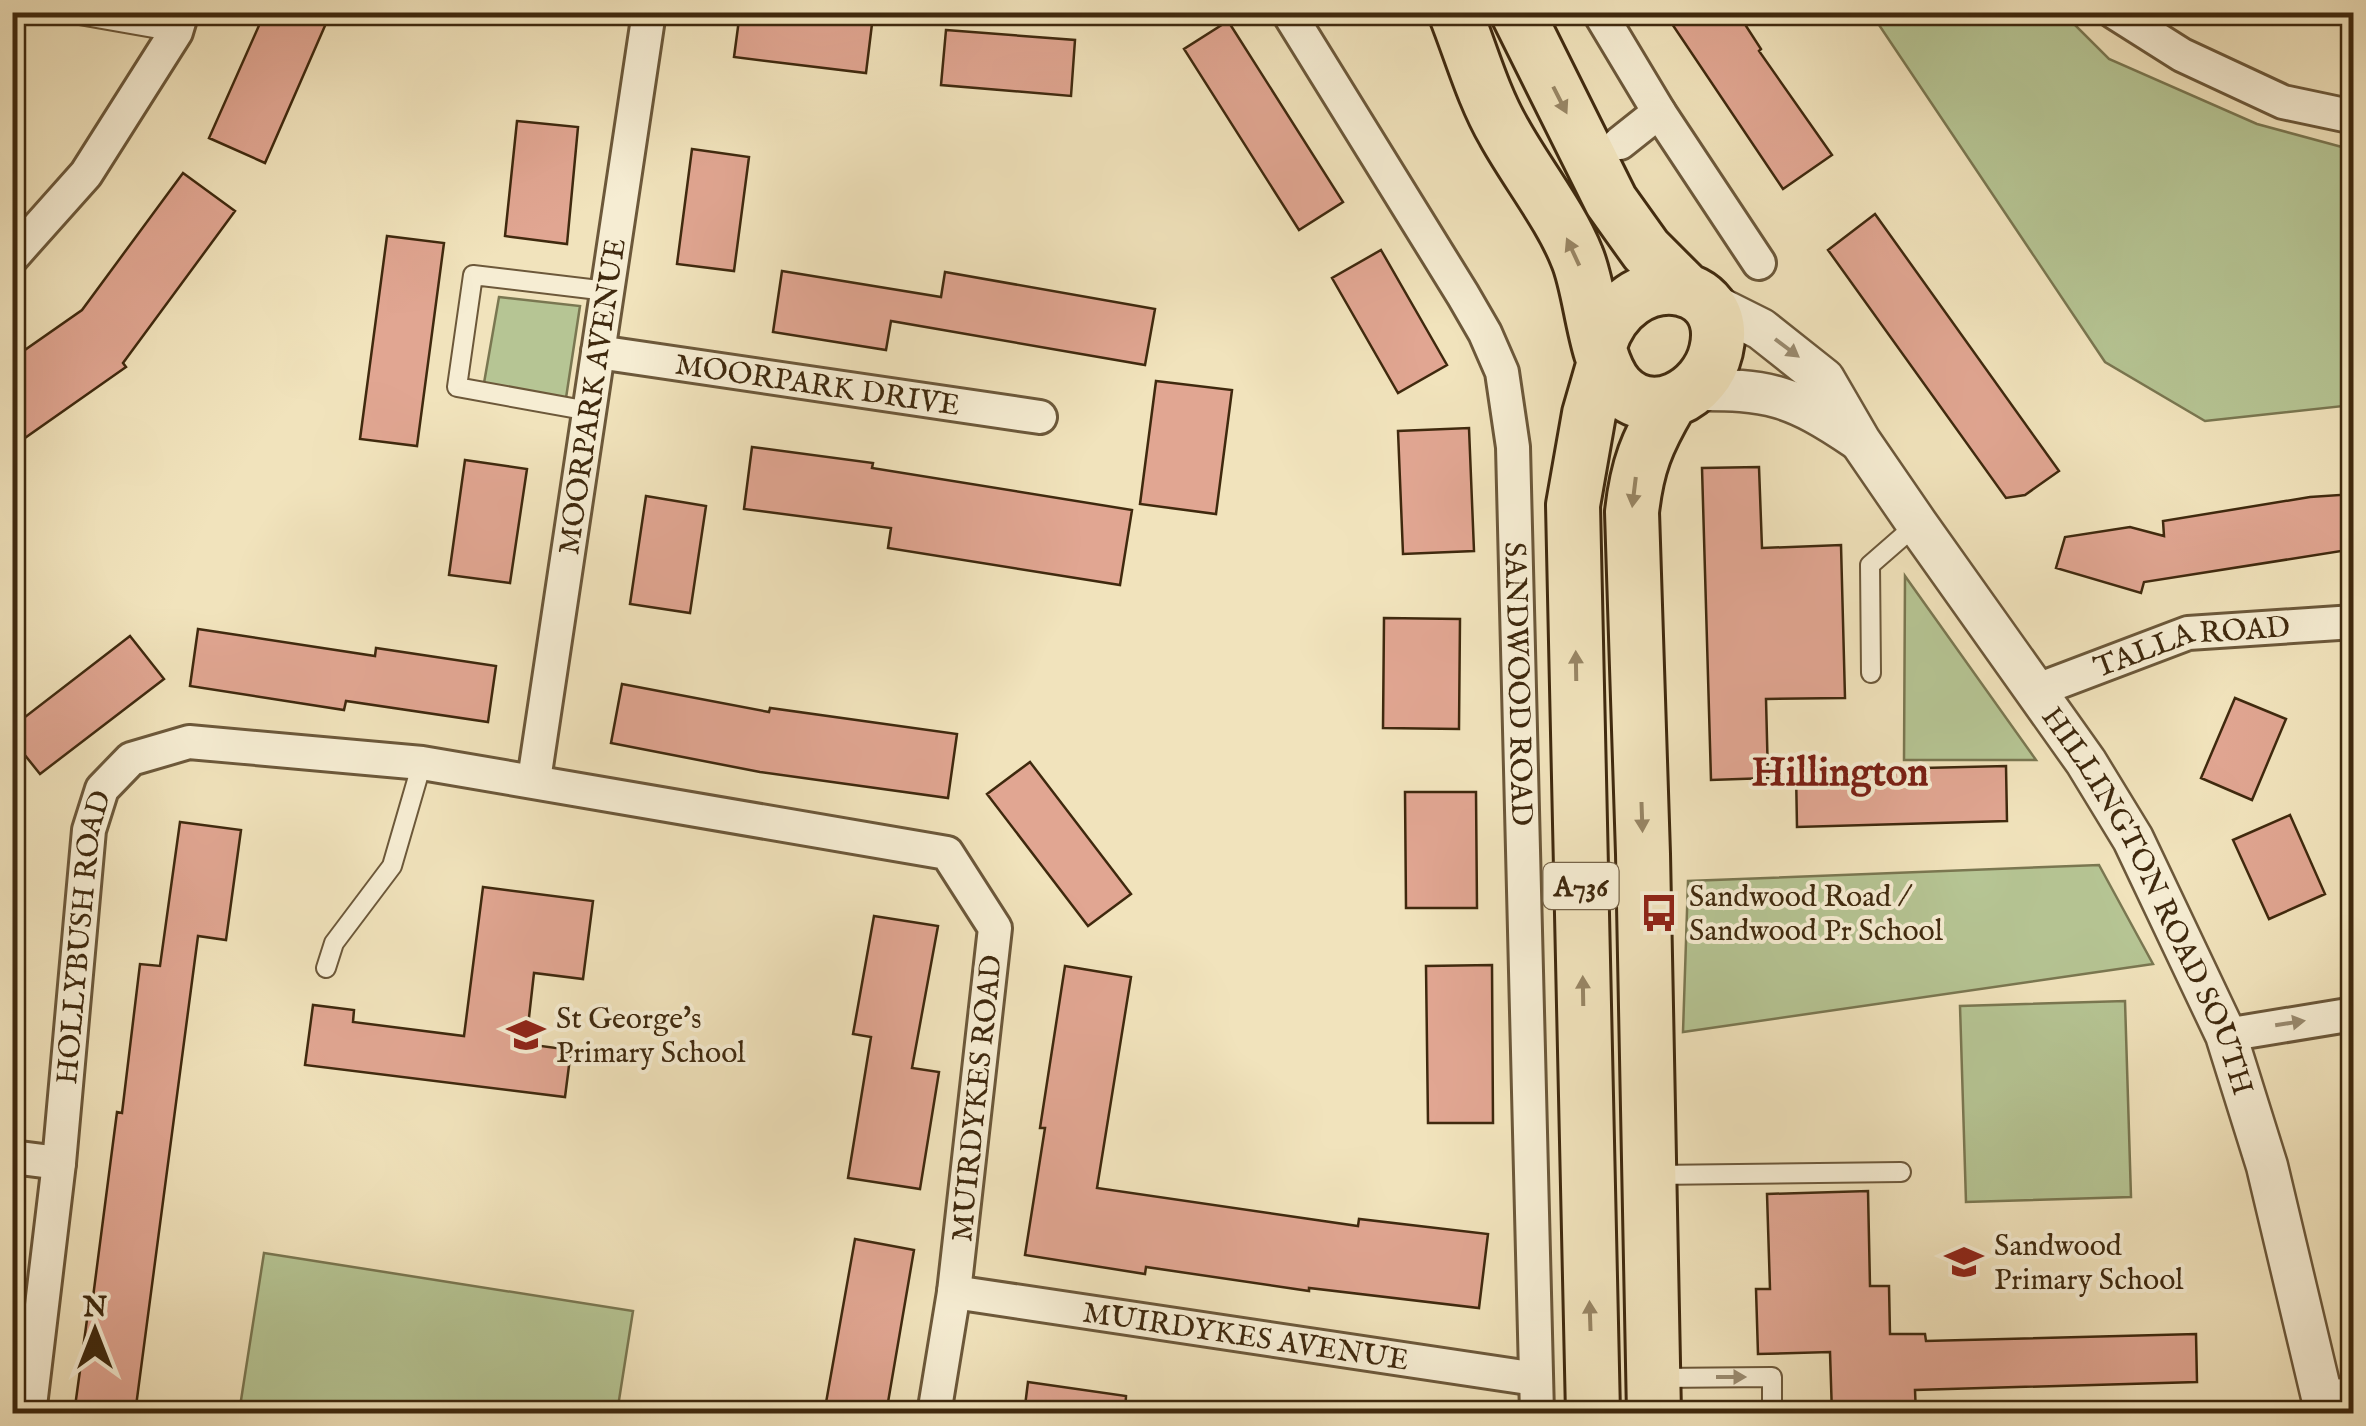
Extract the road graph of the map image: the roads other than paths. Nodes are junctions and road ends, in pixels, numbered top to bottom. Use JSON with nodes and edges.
{"nodes":[{"id":1,"x":62,"y":12,"type":"edge"},
{"id":2,"x":649,"y":12,"type":"edge"},
{"id":3,"x":1288,"y":12,"type":"edge"},
{"id":4,"x":1456,"y":12,"type":"edge"},
{"id":5,"x":1517,"y":12,"type":"edge"},
{"id":6,"x":1599,"y":12,"type":"edge"},
{"id":7,"x":2114,"y":12,"type":"edge"},
{"id":8,"x":179,"y":22,"type":"edge"},
{"id":9,"x":1658,"y":112,"type":"junction"},
{"id":10,"x":2354,"y":117,"type":"edge"},
{"id":11,"x":1620,"y":142,"type":"dead end"},
{"id":12,"x":12,"y":257,"type":"edge"},
{"id":13,"x":1759,"y":264,"type":"dead end"},
{"id":14,"x":607,"y":291,"type":"junction"},
{"id":15,"x":1695,"y":295,"type":"junction"},
{"id":16,"x":598,"y":352,"type":"junction"},
{"id":17,"x":1602,"y":354,"type":"junction"},
{"id":18,"x":1681,"y":397,"type":"junction"},
{"id":19,"x":590,"y":411,"type":"junction"},
{"id":20,"x":1040,"y":417,"type":"dead end"},
{"id":21,"x":1860,"y":441,"type":"junction"},
{"id":22,"x":1917,"y":524,"type":"junction"},
{"id":23,"x":2354,"y":622,"type":"edge"},
{"id":24,"x":1871,"y":673,"type":"dead end"},
{"id":25,"x":2035,"y":691,"type":"junction"},
{"id":26,"x":422,"y":763,"type":"junction"},
{"id":27,"x":534,"y":780,"type":"junction"},
{"id":28,"x":326,"y":968,"type":"dead end"},
{"id":29,"x":2354,"y":1014,"type":"edge"},
{"id":30,"x":2226,"y":1035,"type":"junction"},
{"id":31,"x":12,"y":1157,"type":"edge"},
{"id":32,"x":59,"y":1163,"type":"junction"},
{"id":33,"x":1901,"y":1172,"type":"dead end"},
{"id":34,"x":1649,"y":1175,"type":"junction"},
{"id":35,"x":954,"y":1292,"type":"junction"},
{"id":36,"x":1536,"y":1380,"type":"junction"},
{"id":37,"x":1653,"y":1396,"type":"edge"},
{"id":38,"x":2334,"y":1402,"type":"edge"},
{"id":39,"x":29,"y":1414,"type":"edge"},
{"id":40,"x":934,"y":1414,"type":"edge"},
{"id":41,"x":1537,"y":1414,"type":"edge"},
{"id":42,"x":1593,"y":1414,"type":"edge"},
{"id":43,"x":1772,"y":1414,"type":"edge"}],
"edges":[{"from":1,"to":8,"type":"lane"},
{"from":2,"to":14,"type":"street","name":"MOORPARK AVENUE"},
{"from":3,"to":36,"type":"street","name":"SANDWOOD ROAD"},
{"from":17,"to":4,"type":"main road","one_way":true},
{"from":5,"to":15,"type":"main road","one_way":true},
{"from":6,"to":9,"type":"street"},
{"from":7,"to":10,"type":"street"},
{"from":8,"to":12,"type":"street"},
{"from":9,"to":11,"type":"street"},
{"from":9,"to":13,"type":"street"},
{"from":14,"to":16,"type":"street","name":"MOORPARK AVENUE"},
{"from":14,"to":19,"type":"lane"},
{"from":15,"to":17,"type":"main road"},
{"from":15,"to":18,"type":"main road"},
{"from":15,"to":21,"type":"street","name":"HILLINGTON ROAD SOUTH","one_way":true},
{"from":16,"to":19,"type":"street","name":"MOORPARK AVENUE"},
{"from":16,"to":20,"type":"street","name":"MOORPARK DRIVE"},
{"from":17,"to":18,"type":"main road"},
{"from":42,"to":17,"type":"main road","name":"SANDWOOD ROAD","number":"A736","one_way":true},
{"from":18,"to":21,"type":"street","name":"HILLINGTON ROAD SOUTH"},
{"from":18,"to":34,"type":"main road","number":"A736","one_way":true},
{"from":19,"to":27,"type":"street","name":"MOORPARK AVENUE"},
{"from":21,"to":22,"type":"street","name":"HILLINGTON ROAD SOUTH"},
{"from":22,"to":24,"type":"lane"},
{"from":22,"to":25,"type":"street","name":"HILLINGTON ROAD SOUTH"},
{"from":23,"to":25,"type":"street","name":"TALLA ROAD"},
{"from":25,"to":30,"type":"street","name":"HILLINGTON ROAD SOUTH"},
{"from":26,"to":27,"type":"street","name":"HOLLYBUSH ROAD"},
{"from":26,"to":28,"type":"lane"},
{"from":26,"to":32,"type":"street","name":"HOLLYBUSH ROAD"},
{"from":27,"to":35,"type":"street","name":"MUIRDYKES ROAD"},
{"from":30,"to":29,"type":"street","one_way":true},
{"from":30,"to":38,"type":"street","name":"HILLINGTON ROAD SOUTH"},
{"from":31,"to":32,"type":"street"},
{"from":32,"to":39,"type":"street","name":"HOLLYBUSH ROAD"},
{"from":33,"to":34,"type":"lane"},
{"from":34,"to":37,"type":"main road","number":"A736"},
{"from":35,"to":36,"type":"street","name":"MUIRDYKES AVENUE"},
{"from":35,"to":40,"type":"street","name":"MUIRDYKES ROAD"},
{"from":36,"to":41,"type":"street","name":"SANDWOOD ROAD"},
{"from":37,"to":43,"type":"lane","one_way":true}]}
